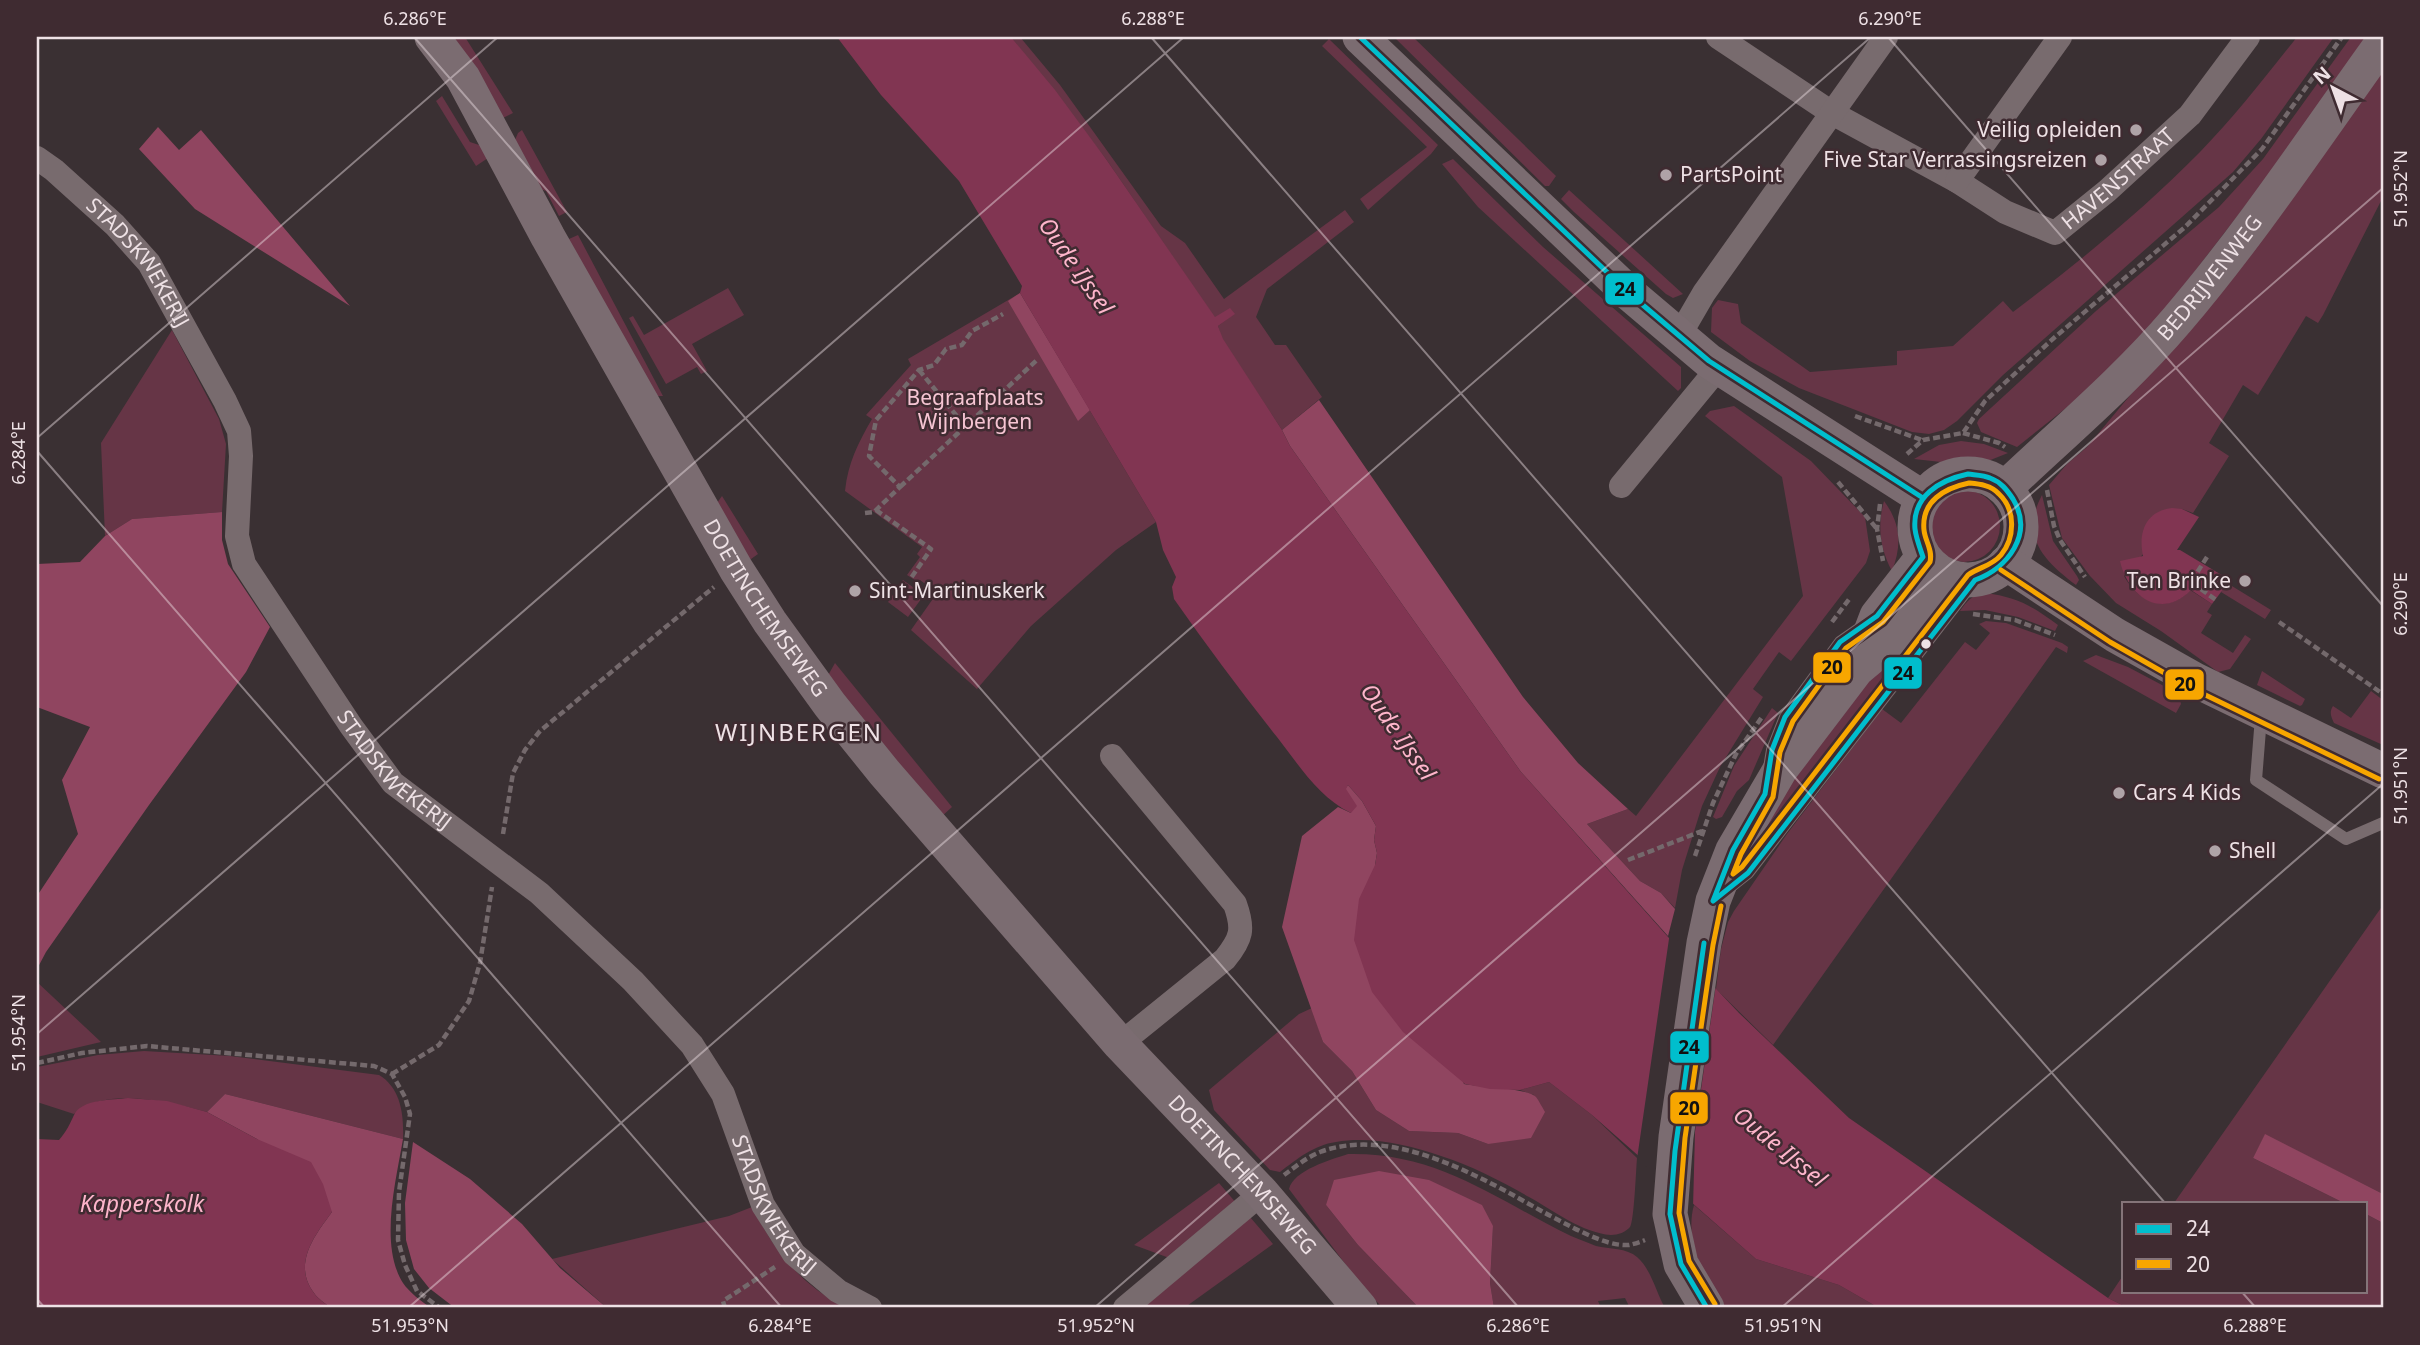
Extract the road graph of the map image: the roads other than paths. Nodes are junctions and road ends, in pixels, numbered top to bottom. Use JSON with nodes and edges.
{"nodes":[{"id":1,"x":432,"y":37,"type":"edge"},
{"id":2,"x":1360,"y":37,"type":"edge"},
{"id":3,"x":1718,"y":37,"type":"edge"},
{"id":4,"x":1886,"y":37,"type":"edge"},
{"id":5,"x":2060,"y":37,"type":"edge"},
{"id":6,"x":2249,"y":37,"type":"edge"},
{"id":7,"x":2383,"y":41,"type":"edge"},
{"id":8,"x":1832,"y":113,"type":"junction"},
{"id":9,"x":37,"y":158,"type":"edge"},
{"id":10,"x":1957,"y":181,"type":"junction"},
{"id":11,"x":1679,"y":335,"type":"junction"},
{"id":12,"x":1720,"y":367,"type":"junction"},
{"id":13,"x":2017,"y":476,"type":"junction"},
{"id":14,"x":1621,"y":486,"type":"dead end"},
{"id":15,"x":1923,"y":498,"type":"junction"},
{"id":16,"x":2006,"y":563,"type":"junction"},
{"id":17,"x":1947,"y":570,"type":"junction"},
{"id":18,"x":1877,"y":616,"type":"junction"},
{"id":19,"x":1857,"y":669,"type":"junction"},
{"id":20,"x":2262,"y":713,"type":"junction"},
{"id":21,"x":1112,"y":756,"type":"dead end"},
{"id":22,"x":2383,"y":771,"type":"edge"},
{"id":23,"x":1765,"y":794,"type":"junction"},
{"id":24,"x":2383,"y":823,"type":"edge"},
{"id":25,"x":1713,"y":901,"type":"junction"},
{"id":26,"x":1120,"y":1044,"type":"junction"},
{"id":27,"x":1262,"y":1193,"type":"junction"},
{"id":28,"x":1131,"y":1306,"type":"edge"},
{"id":29,"x":870,"y":1308,"type":"edge"},
{"id":30,"x":1360,"y":1308,"type":"edge"},
{"id":31,"x":1707,"y":1308,"type":"edge"}],
"edges":[{"from":1,"to":26,"type":"street","name":"DOETINCHEMSEWEG"},
{"from":2,"to":11,"type":"street"},
{"from":3,"to":8,"type":"street","name":"HAVENSTRAAT"},
{"from":4,"to":8,"type":"street"},
{"from":5,"to":10,"type":"street"},
{"from":6,"to":10,"type":"street","name":"HAVENSTRAAT"},
{"from":7,"to":13,"type":"street","name":"BEDRIJVENWEG"},
{"from":8,"to":10,"type":"street","name":"HAVENSTRAAT"},
{"from":8,"to":11,"type":"street"},
{"from":9,"to":29,"type":"street","name":"STADSKWEKERIJ"},
{"from":11,"to":12,"type":"street"},
{"from":12,"to":14,"type":"street"},
{"from":12,"to":15,"type":"street"},
{"from":13,"to":15,"type":"street"},
{"from":13,"to":16,"type":"street"},
{"from":15,"to":17,"type":"street"},
{"from":16,"to":17,"type":"street"},
{"from":16,"to":20,"type":"street"},
{"from":17,"to":18,"type":"street"},
{"from":17,"to":19,"type":"street"},
{"from":17,"to":25,"type":"lane"},
{"from":18,"to":19,"type":"street"},
{"from":18,"to":23,"type":"lane"},
{"from":19,"to":23,"type":"street"},
{"from":20,"to":22,"type":"street"},
{"from":20,"to":24,"type":"lane"},
{"from":21,"to":26,"type":"street"},
{"from":23,"to":25,"type":"street"},
{"from":25,"to":31,"type":"street"},
{"from":26,"to":27,"type":"street","name":"DOETINCHEMSEWEG"},
{"from":27,"to":28,"type":"street"},
{"from":27,"to":30,"type":"street","name":"DOETINCHEMSEWEG"}]}
